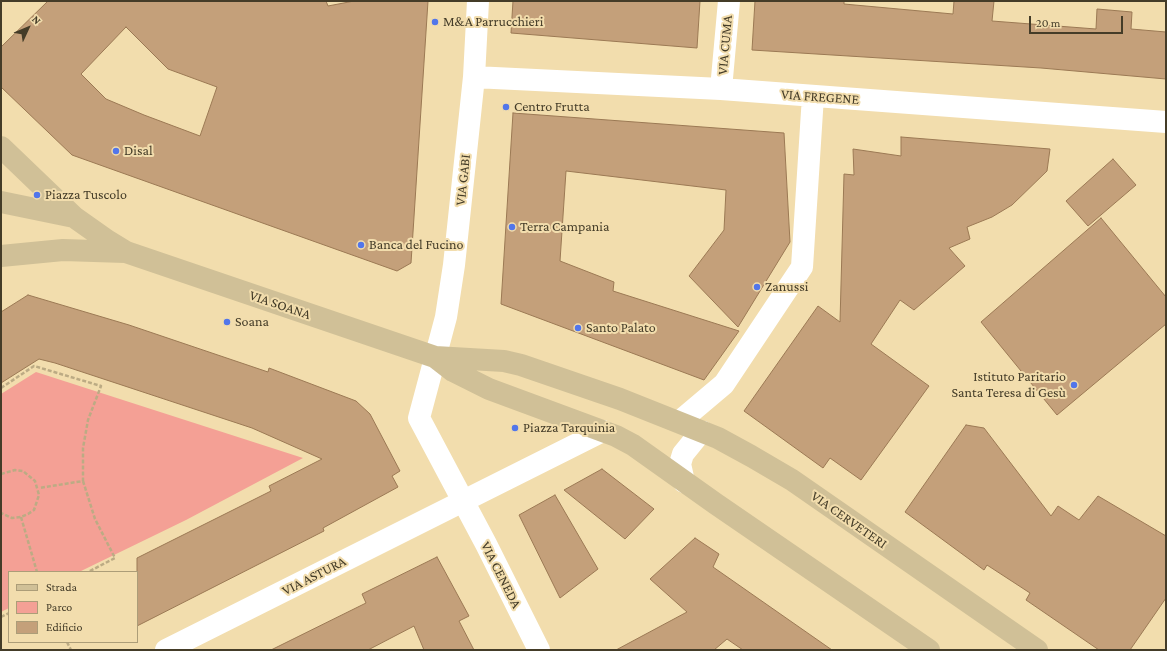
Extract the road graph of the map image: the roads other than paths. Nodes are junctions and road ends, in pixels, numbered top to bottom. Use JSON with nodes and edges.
{"nodes":[{"id":1,"x":478,"y":1,"type":"edge"},
{"id":2,"x":729,"y":1,"type":"edge"},
{"id":3,"x":474,"y":77,"type":"junction"},
{"id":4,"x":721,"y":89,"type":"junction"},
{"id":5,"x":813,"y":96,"type":"junction"},
{"id":6,"x":1166,"y":122,"type":"edge"},
{"id":7,"x":1,"y":146,"type":"edge"},
{"id":8,"x":1,"y":202,"type":"edge"},
{"id":9,"x":74,"y":217,"type":"junction"},
{"id":10,"x":126,"y":252,"type":"junction"},
{"id":11,"x":1,"y":256,"type":"edge"},
{"id":12,"x":435,"y":357,"type":"junction"},
{"id":13,"x":679,"y":422,"type":"junction"},
{"id":14,"x":603,"y":431,"type":"junction"},
{"id":15,"x":703,"y":432,"type":"junction"},
{"id":16,"x":684,"y":482,"type":"junction"},
{"id":17,"x":462,"y":501,"type":"junction"},
{"id":18,"x":166,"y":650,"type":"edge"},
{"id":19,"x":539,"y":650,"type":"edge"},
{"id":20,"x":929,"y":650,"type":"edge"},
{"id":21,"x":1037,"y":650,"type":"edge"}],
"edges":[{"from":1,"to":3,"type":"street","name":"VIA GABI"},
{"from":2,"to":4,"type":"street","name":"VIA CUMA"},
{"from":3,"to":4,"type":"street","name":"VIA FREGENE"},
{"from":3,"to":12,"type":"street","name":"VIA GABI"},
{"from":4,"to":5,"type":"street","name":"VIA FREGENE"},
{"from":5,"to":6,"type":"street","name":"VIA FREGENE"},
{"from":5,"to":13,"type":"street"},
{"from":7,"to":9,"type":"main road"},
{"from":8,"to":9,"type":"main road"},
{"from":9,"to":10,"type":"main road","name":"VIA SOANA"},
{"from":10,"to":11,"type":"main road","name":"VIA SOANA"},
{"from":10,"to":12,"type":"main road","name":"VIA SOANA"},
{"from":12,"to":13,"type":"main road"},
{"from":12,"to":14,"type":"main road"},
{"from":12,"to":17,"type":"street"},
{"from":13,"to":15,"type":"main road"},
{"from":14,"to":16,"type":"main road"},
{"from":14,"to":17,"type":"street"},
{"from":15,"to":16,"type":"street"},
{"from":15,"to":21,"type":"main road","name":"VIA CERVETERI"},
{"from":16,"to":20,"type":"main road"},
{"from":17,"to":18,"type":"street","name":"VIA ASTURA"},
{"from":17,"to":19,"type":"street","name":"VIA CENEDA"}]}
